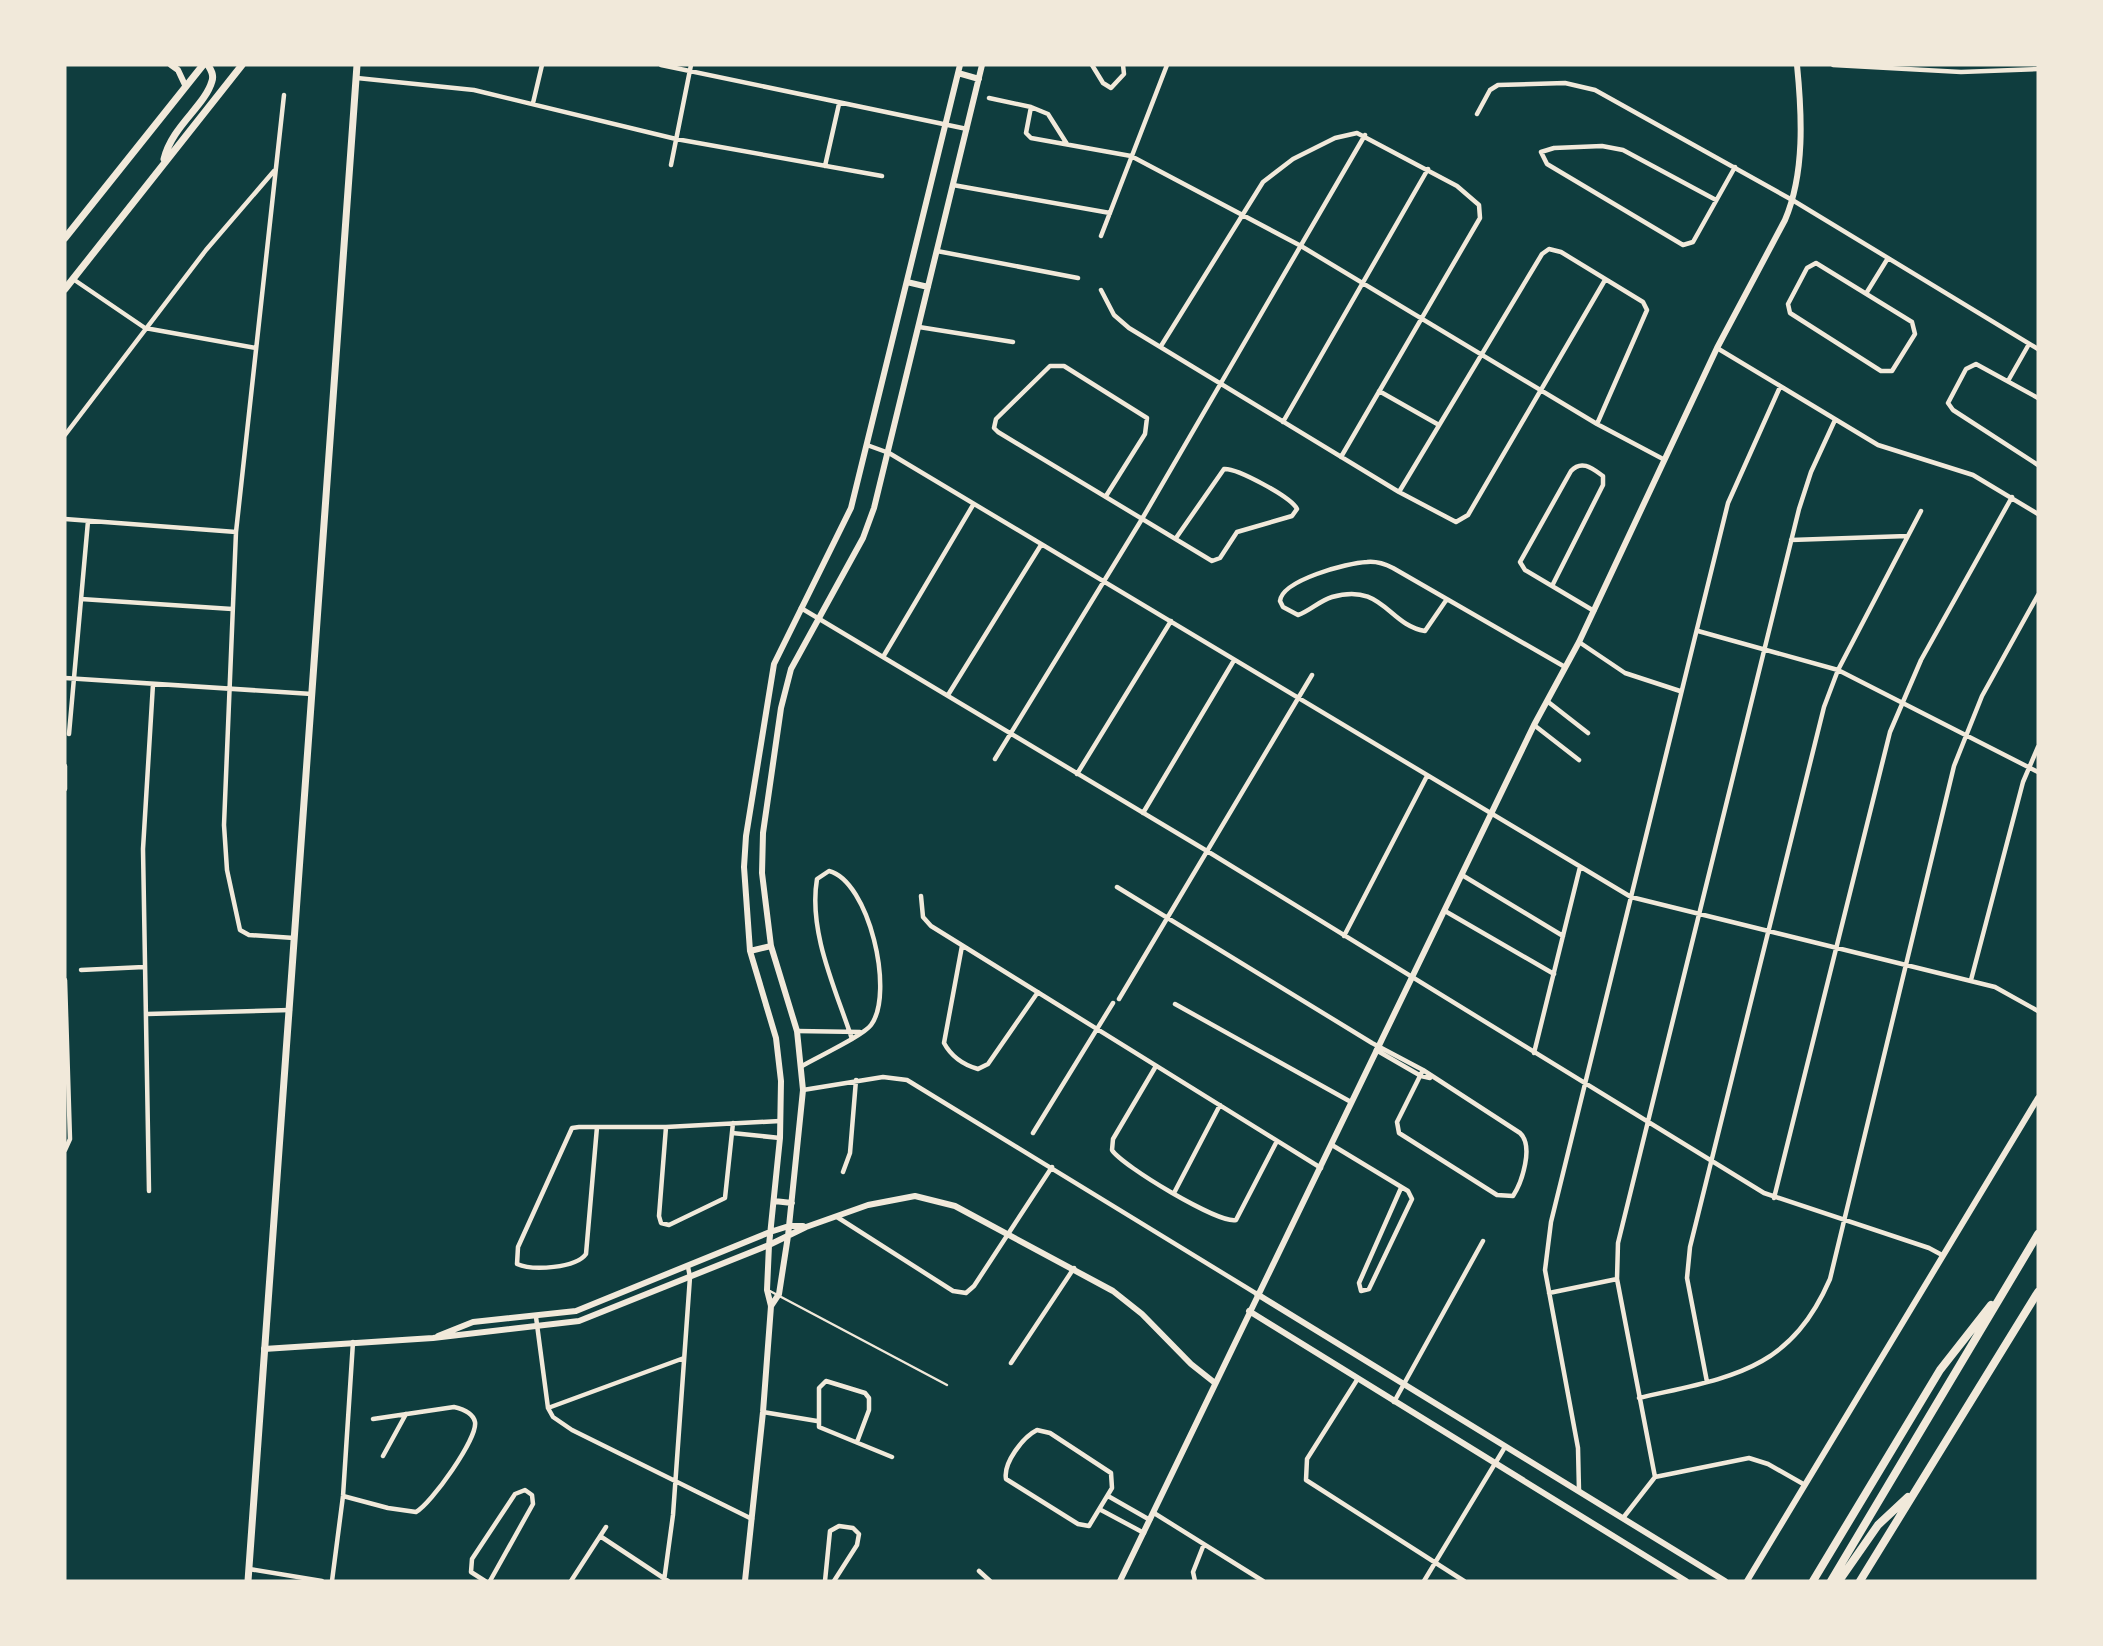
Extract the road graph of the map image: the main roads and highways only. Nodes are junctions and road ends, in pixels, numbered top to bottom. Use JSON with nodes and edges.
{"nodes":[{"id":1,"x":206,"y":65,"type":"edge"},
{"id":2,"x":242,"y":65,"type":"edge"},
{"id":3,"x":357,"y":65,"type":"edge"},
{"id":4,"x":163,"y":163,"type":"junction"},
{"id":5,"x":65,"y":238,"type":"edge"},
{"id":6,"x":65,"y":289,"type":"edge"},
{"id":7,"x":2038,"y":1234,"type":"edge"},
{"id":8,"x":2006,"y":1286,"type":"junction"},
{"id":9,"x":2038,"y":1292,"type":"edge"},
{"id":10,"x":1917,"y":1488,"type":"junction"},
{"id":11,"x":248,"y":1581,"type":"edge"},
{"id":12,"x":1812,"y":1581,"type":"edge"},
{"id":13,"x":1831,"y":1581,"type":"edge"},
{"id":14,"x":1839,"y":1581,"type":"edge"},
{"id":15,"x":1860,"y":1581,"type":"edge"}],
"edges":[{"from":1,"to":4,"type":"main road"},
{"from":1,"to":5,"type":"main road"},
{"from":2,"to":4,"type":"main road"},
{"from":3,"to":11,"type":"main road"},
{"from":4,"to":6,"type":"main road"},
{"from":7,"to":8,"type":"highway"},
{"from":8,"to":12,"type":"highway"},
{"from":8,"to":13,"type":"highway"},
{"from":9,"to":10,"type":"highway"},
{"from":10,"to":14,"type":"highway"},
{"from":10,"to":15,"type":"highway"}]}
